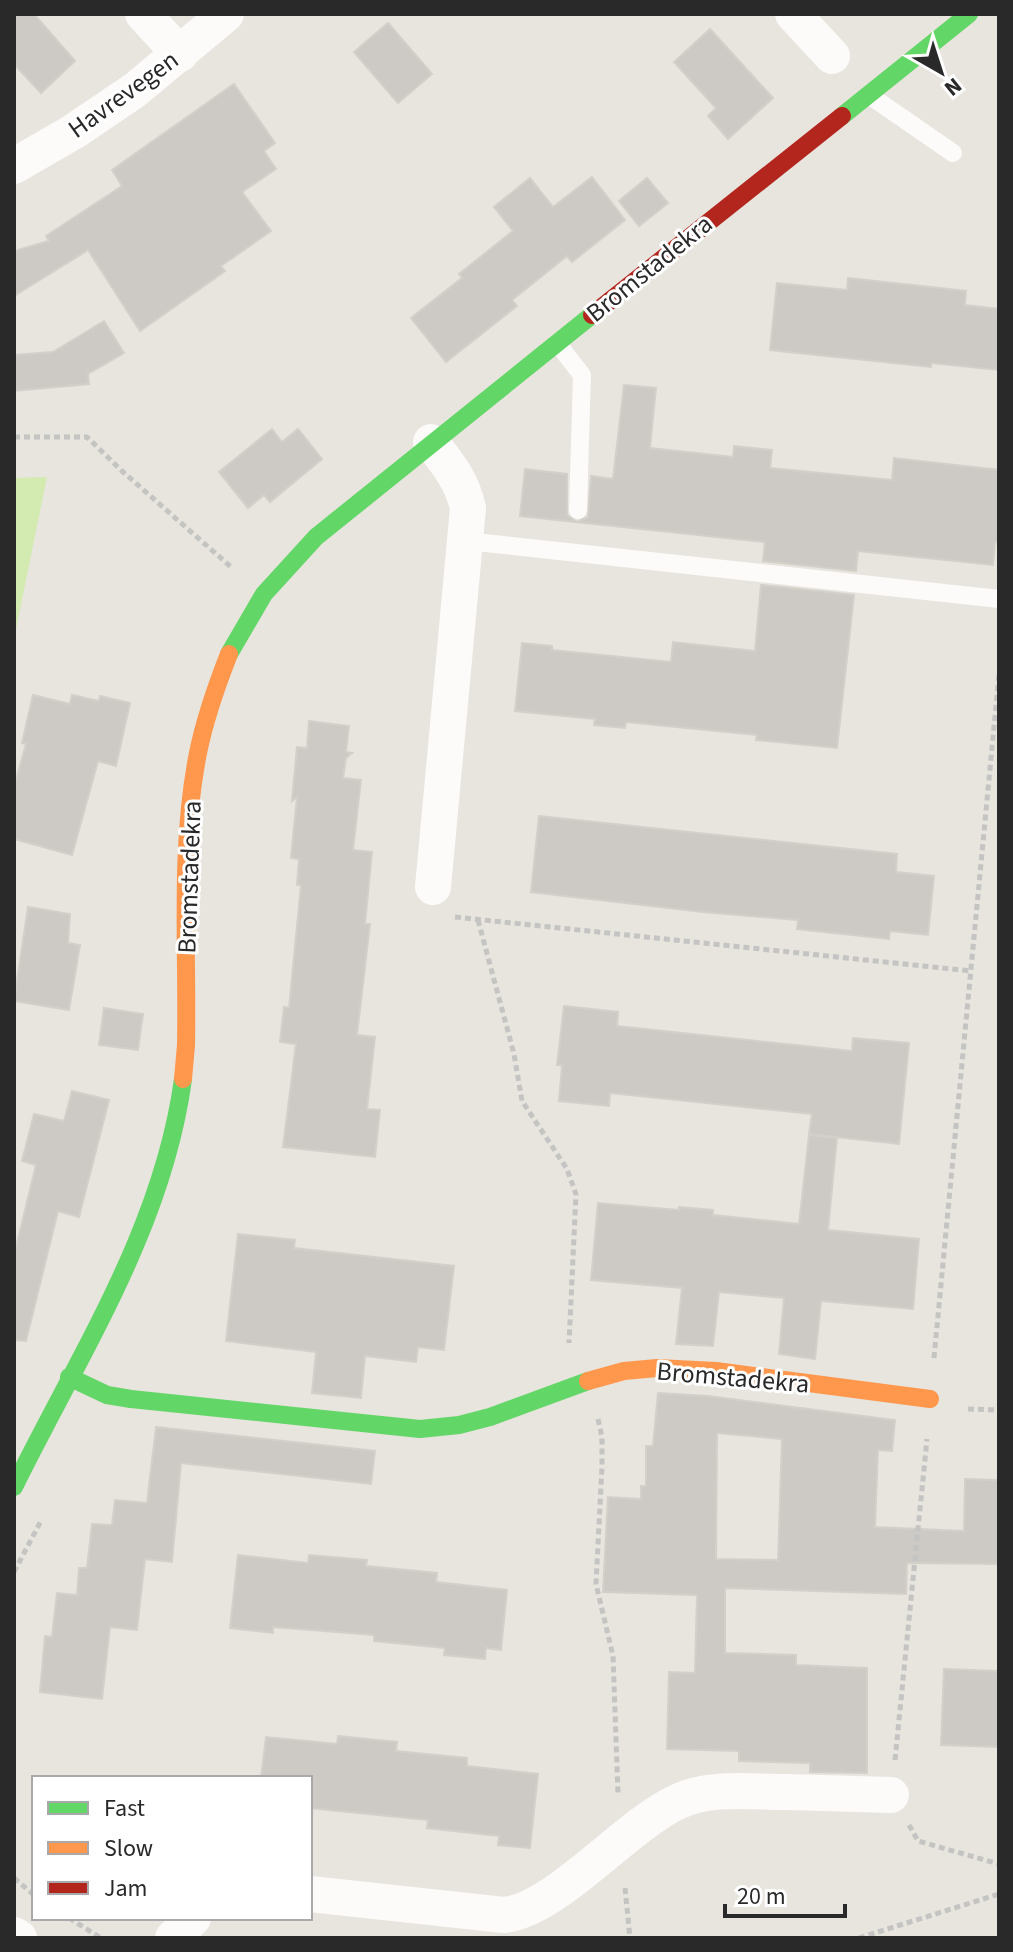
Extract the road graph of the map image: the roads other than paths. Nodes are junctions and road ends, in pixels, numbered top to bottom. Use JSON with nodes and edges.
{"nodes":[{"id":1,"x":143,"y":14,"type":"edge"},
{"id":2,"x":226,"y":14,"type":"edge"},
{"id":3,"x":793,"y":14,"type":"edge"},
{"id":4,"x":969,"y":14,"type":"edge"},
{"id":5,"x":180,"y":54,"type":"junction"},
{"id":6,"x":832,"y":56,"type":"dead end"},
{"id":7,"x":867,"y":93,"type":"junction"},
{"id":8,"x":953,"y":153,"type":"dead end"},
{"id":9,"x":14,"y":166,"type":"edge"},
{"id":10,"x":557,"y":343,"type":"junction"},
{"id":11,"x":431,"y":442,"type":"junction"},
{"id":12,"x":578,"y":510,"type":"dead end"},
{"id":13,"x":467,"y":541,"type":"junction"},
{"id":14,"x":999,"y":599,"type":"edge"},
{"id":15,"x":433,"y":887,"type":"road end"},
{"id":16,"x":69,"y":1377,"type":"junction"},
{"id":17,"x":930,"y":1399,"type":"road end"},
{"id":18,"x":14,"y":1487,"type":"edge"},
{"id":19,"x":891,"y":1795,"type":"road end"},
{"id":20,"x":312,"y":1894,"type":"edge"},
{"id":21,"x":191,"y":1920,"type":"edge"},
{"id":22,"x":173,"y":1938,"type":"edge"}],
"edges":[{"from":1,"to":5,"type":"street"},
{"from":2,"to":5,"type":"street","name":"Havrevegen"},
{"from":3,"to":6,"type":"street"},
{"from":4,"to":7,"type":"street","name":"Bromstadekra"},
{"from":5,"to":9,"type":"street","name":"Havrevegen"},
{"from":7,"to":8,"type":"lane"},
{"from":7,"to":10,"type":"street","name":"Bromstadekra"},
{"from":10,"to":11,"type":"street","name":"Bromstadekra"},
{"from":10,"to":12,"type":"lane"},
{"from":11,"to":13,"type":"street"},
{"from":11,"to":16,"type":"street","name":"Bromstadekra"},
{"from":13,"to":14,"type":"lane"},
{"from":13,"to":15,"type":"street"},
{"from":16,"to":17,"type":"street","name":"Bromstadekra"},
{"from":16,"to":18,"type":"street","name":"Bromstadekra"},
{"from":19,"to":20,"type":"street"},
{"from":21,"to":22,"type":"street"}]}
